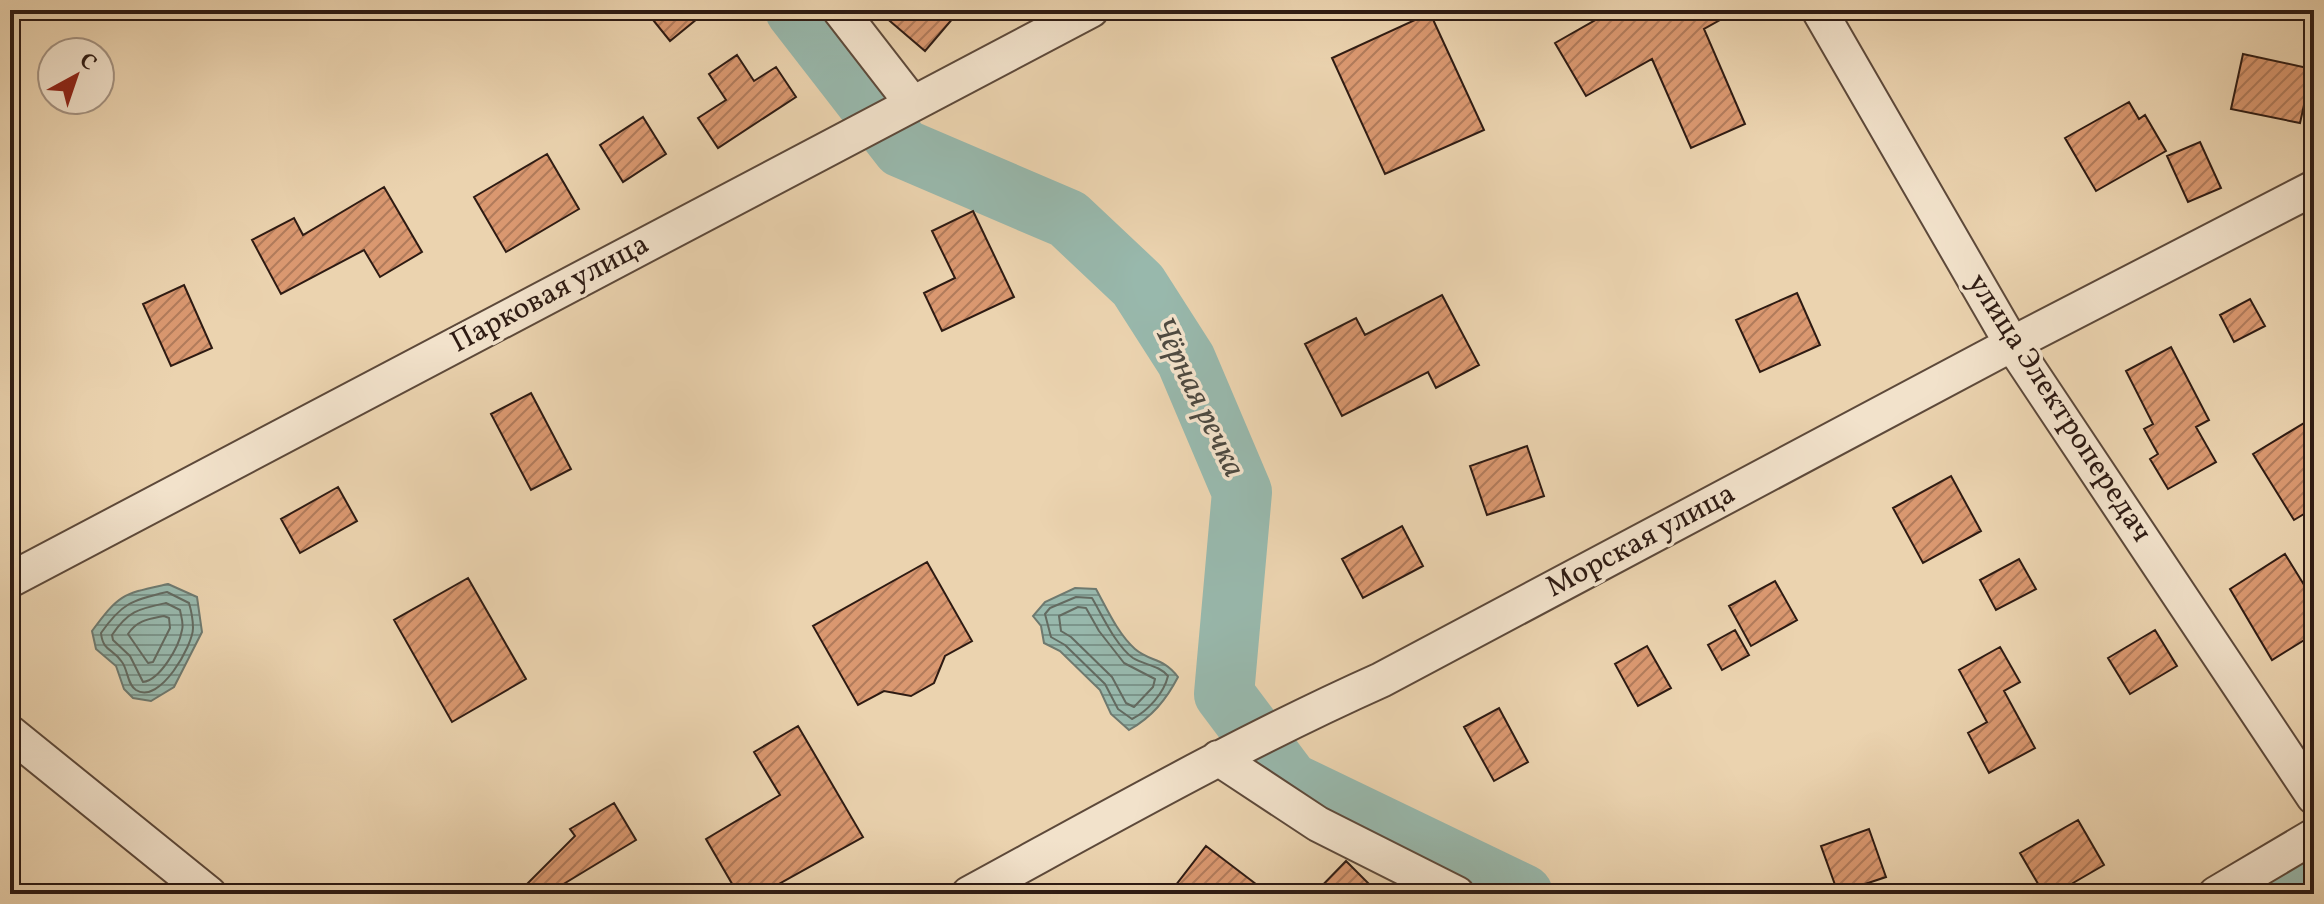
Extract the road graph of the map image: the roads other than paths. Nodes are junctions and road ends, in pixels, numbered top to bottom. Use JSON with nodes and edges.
{"nodes":[{"id":1,"x":840,"y":10,"type":"edge"},
{"id":2,"x":1091,"y":10,"type":"edge"},
{"id":3,"x":1819,"y":10,"type":"edge"},
{"id":4,"x":907,"y":106,"type":"junction"},
{"id":5,"x":2314,"y":188,"type":"edge"},
{"id":6,"x":2012,"y":344,"type":"junction"},
{"id":7,"x":10,"y":580,"type":"edge"},
{"id":8,"x":10,"y":733,"type":"edge"},
{"id":9,"x":1224,"y":755,"type":"junction"},
{"id":10,"x":2314,"y":797,"type":"edge"},
{"id":11,"x":2314,"y":836,"type":"edge"},
{"id":12,"x":209,"y":894,"type":"edge"},
{"id":13,"x":969,"y":894,"type":"edge"},
{"id":14,"x":1457,"y":894,"type":"edge"},
{"id":15,"x":2216,"y":894,"type":"edge"}],
"edges":[{"from":1,"to":4,"type":"street"},
{"from":2,"to":4,"type":"street","name":"Парковая улица"},
{"from":3,"to":6,"type":"street","name":"улица Электропередач"},
{"from":4,"to":7,"type":"street","name":"Парковая улица"},
{"from":5,"to":6,"type":"street","name":"Морская улица"},
{"from":6,"to":9,"type":"street","name":"Морская улица"},
{"from":6,"to":10,"type":"street","name":"улица Электропередач"},
{"from":8,"to":12,"type":"street"},
{"from":9,"to":13,"type":"street","name":"Морская улица"},
{"from":9,"to":14,"type":"street"},
{"from":11,"to":15,"type":"street"}]}
